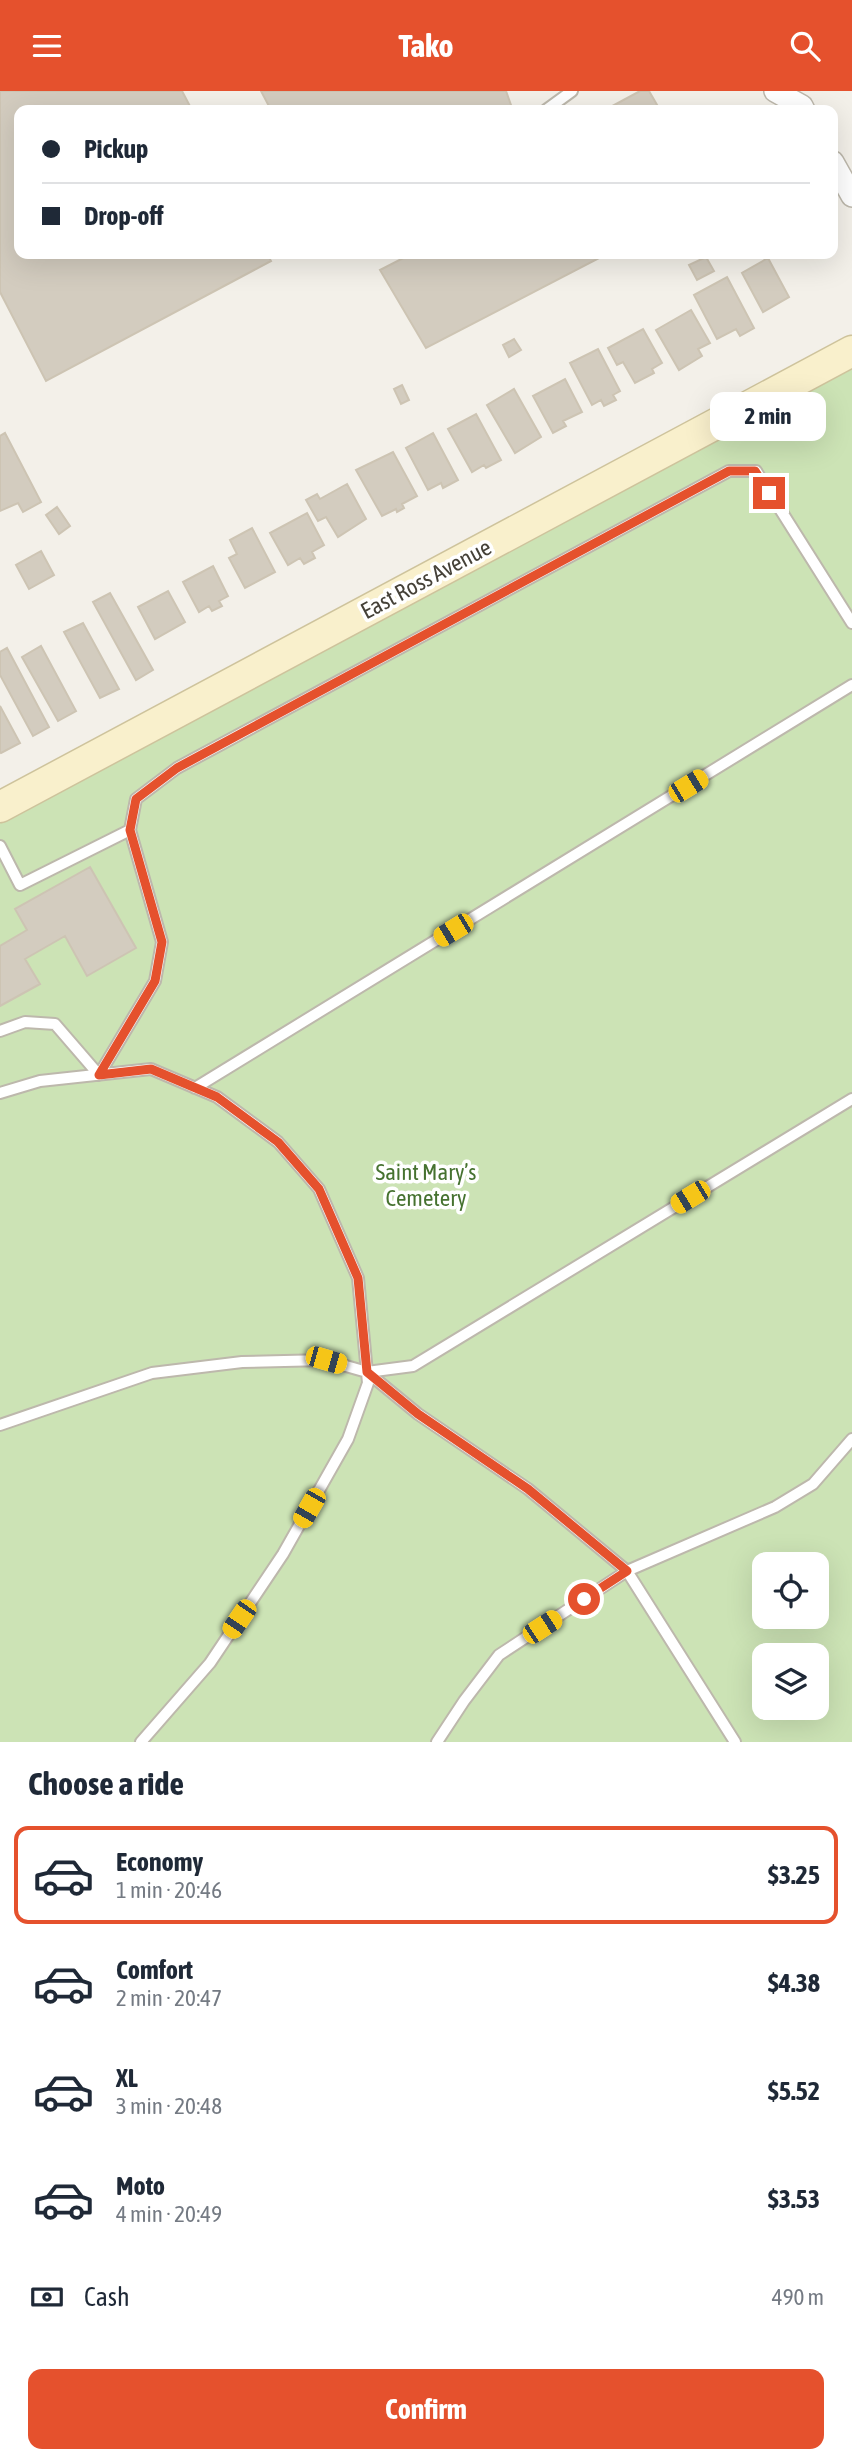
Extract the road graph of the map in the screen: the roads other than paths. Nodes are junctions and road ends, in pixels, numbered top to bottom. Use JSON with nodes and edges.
{"nodes":[{"id":1,"x":572,"y":91,"type":"edge"},
{"id":2,"x":775,"y":91,"type":"edge"},
{"id":3,"x":553,"y":105,"type":"edge"},
{"id":4,"x":800,"y":105,"type":"edge"},
{"id":5,"x":841,"y":167,"type":"edge"},
{"id":6,"x":852,"y":196,"type":"edge"},
{"id":7,"x":852,"y":351,"type":"edge"},
{"id":8,"x":852,"y":623,"type":"edge"},
{"id":9,"x":852,"y":685,"type":"edge"},
{"id":10,"x":0,"y":807,"type":"edge"},
{"id":11,"x":130,"y":830,"type":"junction"},
{"id":12,"x":0,"y":846,"type":"edge"},
{"id":13,"x":0,"y":1031,"type":"edge"},
{"id":14,"x":99,"y":1075,"type":"junction"},
{"id":15,"x":195,"y":1088,"type":"junction"},
{"id":16,"x":0,"y":1093,"type":"edge"},
{"id":17,"x":852,"y":1099,"type":"edge"},
{"id":18,"x":367,"y":1372,"type":"junction"},
{"id":19,"x":0,"y":1425,"type":"edge"},
{"id":20,"x":852,"y":1439,"type":"edge"},
{"id":21,"x":627,"y":1571,"type":"junction"},
{"id":22,"x":141,"y":1742,"type":"edge"},
{"id":23,"x":436,"y":1742,"type":"edge"},
{"id":24,"x":735,"y":1742,"type":"edge"}],
"edges":[{"from":1,"to":3,"type":"lane"},
{"from":2,"to":4,"type":"street"},
{"from":5,"to":6,"type":"street"},
{"from":7,"to":10,"type":"street","name":"East Ross Avenue"},
{"from":8,"to":11,"type":"lane"},
{"from":9,"to":15,"type":"lane"},
{"from":11,"to":12,"type":"lane"},
{"from":11,"to":14,"type":"lane"},
{"from":13,"to":14,"type":"lane"},
{"from":14,"to":15,"type":"lane"},
{"from":14,"to":16,"type":"lane"},
{"from":15,"to":18,"type":"lane"},
{"from":17,"to":18,"type":"lane"},
{"from":18,"to":19,"type":"lane"},
{"from":18,"to":21,"type":"lane"},
{"from":18,"to":22,"type":"lane"},
{"from":20,"to":21,"type":"lane"},
{"from":21,"to":23,"type":"lane"},
{"from":21,"to":24,"type":"lane"}]}
